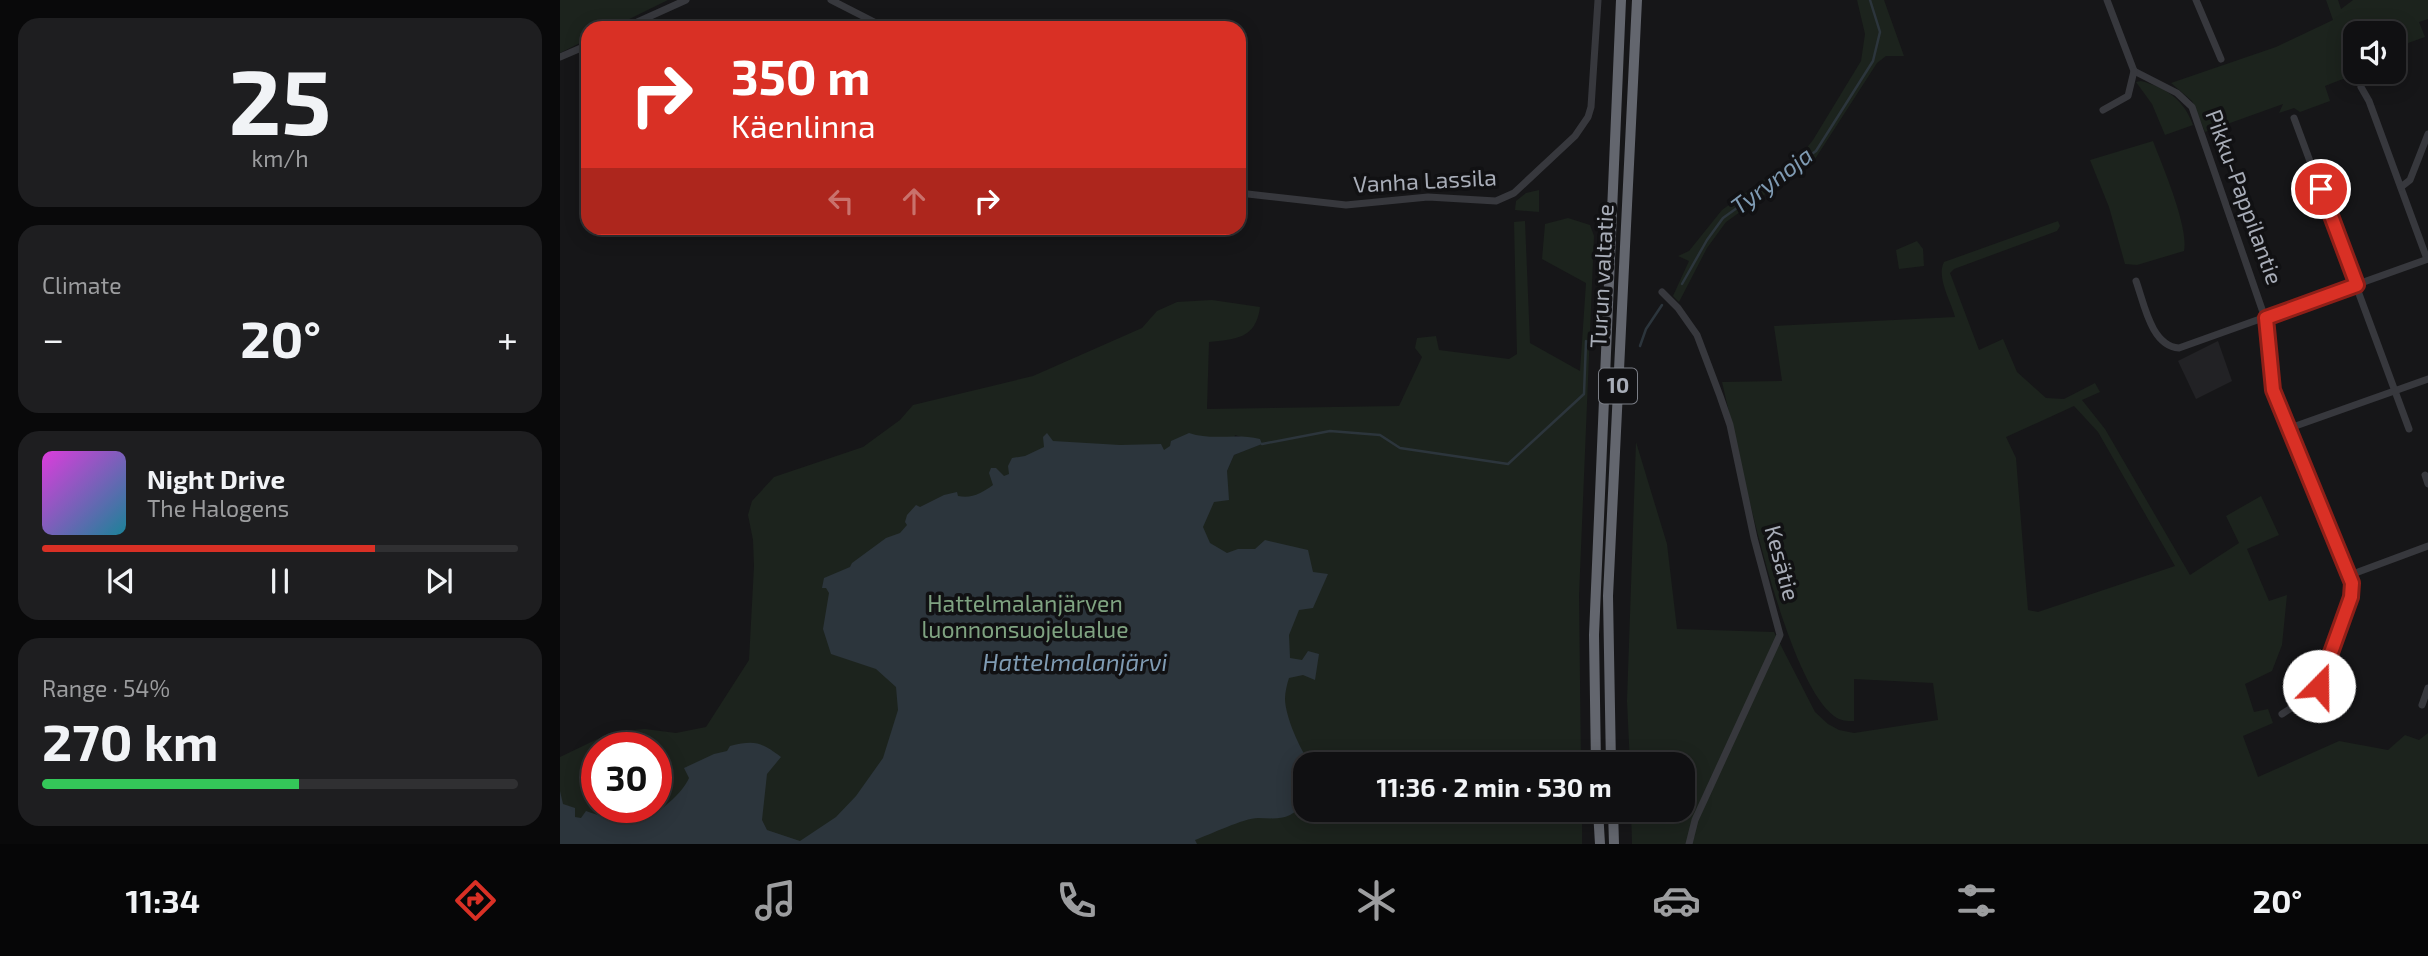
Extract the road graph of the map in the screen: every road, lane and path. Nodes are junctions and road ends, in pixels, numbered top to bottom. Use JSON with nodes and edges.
{"nodes":[{"id":1,"x":686,"y":0,"type":"edge"},
{"id":2,"x":831,"y":0,"type":"edge"},
{"id":3,"x":1598,"y":0,"type":"edge"},
{"id":4,"x":1621,"y":0,"type":"edge"},
{"id":5,"x":1637,"y":0,"type":"edge"},
{"id":6,"x":2107,"y":0,"type":"edge"},
{"id":7,"x":2196,"y":0,"type":"edge"},
{"id":8,"x":640,"y":21,"type":"edge"},
{"id":9,"x":872,"y":21,"type":"edge"},
{"id":10,"x":581,"y":48,"type":"edge"},
{"id":11,"x":560,"y":57,"type":"edge"},
{"id":12,"x":2221,"y":59,"type":"dead end"},
{"id":13,"x":2134,"y":71,"type":"junction"},
{"id":14,"x":2361,"y":87,"type":"dead end"},
{"id":15,"x":2103,"y":110,"type":"dead end"},
{"id":16,"x":2294,"y":118,"type":"dead end"},
{"id":17,"x":2428,"y":134,"type":"edge"},
{"id":18,"x":2401,"y":187,"type":"junction"},
{"id":19,"x":1246,"y":194,"type":"edge"},
{"id":20,"x":2427,"y":259,"type":"edge"},
{"id":21,"x":2136,"y":281,"type":"dead end"},
{"id":22,"x":2357,"y":285,"type":"junction"},
{"id":23,"x":1662,"y":292,"type":"dead end"},
{"id":24,"x":2266,"y":318,"type":"junction"},
{"id":25,"x":2428,"y":379,"type":"edge"},
{"id":26,"x":2395,"y":390,"type":"junction"},
{"id":27,"x":2287,"y":429,"type":"junction"},
{"id":28,"x":2409,"y":429,"type":"dead end"},
{"id":29,"x":2425,"y":475,"type":"dead end"},
{"id":30,"x":2428,"y":484,"type":"edge"},
{"id":31,"x":2428,"y":546,"type":"edge"},
{"id":32,"x":2350,"y":575,"type":"junction"},
{"id":33,"x":2428,"y":688,"type":"edge"},
{"id":34,"x":2422,"y":705,"type":"dead end"},
{"id":35,"x":2282,"y":714,"type":"dead end"},
{"id":36,"x":1596,"y":752,"type":"edge"},
{"id":37,"x":1611,"y":752,"type":"edge"},
{"id":38,"x":1599,"y":822,"type":"edge"},
{"id":39,"x":1613,"y":822,"type":"edge"},
{"id":40,"x":1600,"y":844,"type":"edge"},
{"id":41,"x":1614,"y":844,"type":"edge"},
{"id":42,"x":1689,"y":844,"type":"edge"}],
"edges":[{"from":1,"to":8,"type":"street"},
{"from":2,"to":9,"type":"street"},
{"from":3,"to":19,"type":"street","name":"Vanha Lassila"},
{"from":4,"to":36,"type":"highway","name":"Turun valtatie","number":"10"},
{"from":5,"to":37,"type":"highway","name":"Turun valtatie","number":"10"},
{"from":6,"to":13,"type":"street"},
{"from":7,"to":12,"type":"street"},
{"from":10,"to":11,"type":"street"},
{"from":13,"to":15,"type":"street"},
{"from":13,"to":24,"type":"street","name":"Pikku-Pappilantie"},
{"from":14,"to":18,"type":"street"},
{"from":16,"to":22,"type":"street"},
{"from":17,"to":18,"type":"street"},
{"from":18,"to":20,"type":"street"},
{"from":20,"to":22,"type":"street"},
{"from":21,"to":24,"type":"street"},
{"from":22,"to":24,"type":"street"},
{"from":22,"to":26,"type":"street"},
{"from":23,"to":42,"type":"street","name":"Kesätie"},
{"from":24,"to":27,"type":"street","name":"Pikku-Pappilantie"},
{"from":25,"to":26,"type":"street"},
{"from":26,"to":27,"type":"street"},
{"from":26,"to":28,"type":"street"},
{"from":27,"to":32,"type":"street","name":"Pikku-Pappilantie"},
{"from":29,"to":30,"type":"street"},
{"from":31,"to":32,"type":"street"},
{"from":32,"to":35,"type":"street"},
{"from":33,"to":34,"type":"street"},
{"from":38,"to":40,"type":"highway"},
{"from":39,"to":41,"type":"highway"}]}
